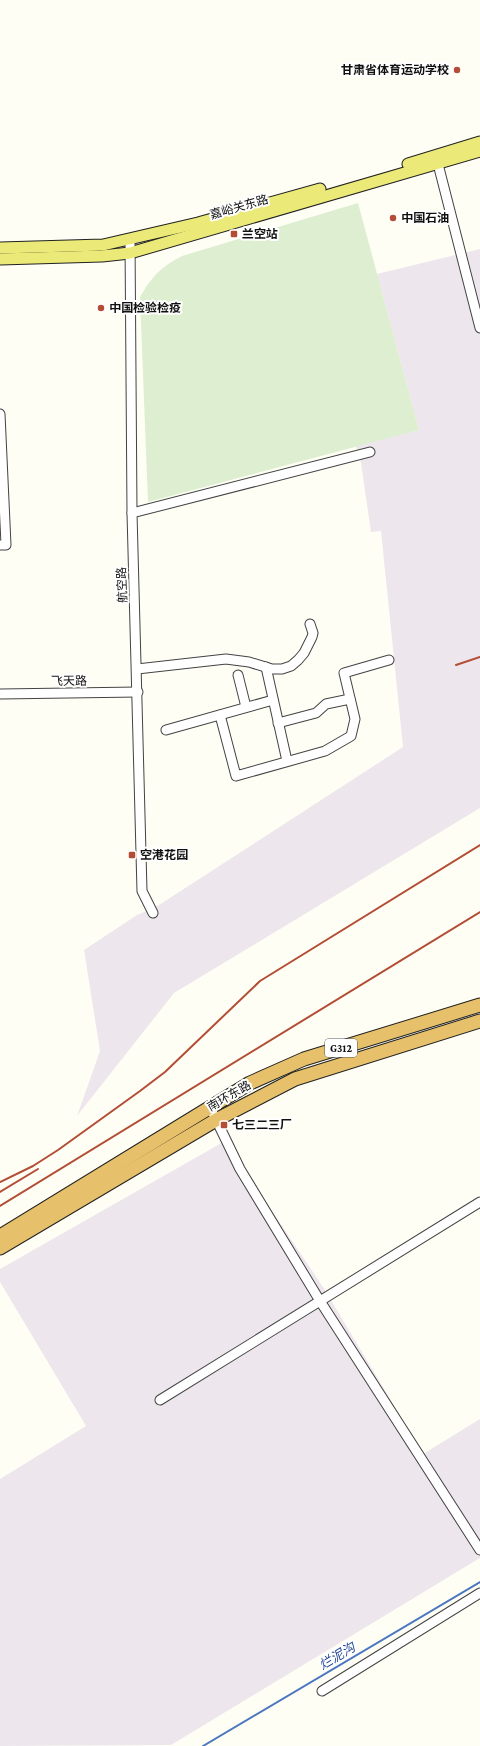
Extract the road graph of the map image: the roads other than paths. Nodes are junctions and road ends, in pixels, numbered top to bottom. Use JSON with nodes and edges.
{"nodes":[{"id":1,"x":480,"y":142,"type":"edge"},
{"id":2,"x":480,"y":151,"type":"edge"},
{"id":3,"x":438,"y":164,"type":"junction"},
{"id":4,"x":130,"y":240,"type":"junction"},
{"id":5,"x":0,"y":248,"type":"edge"},
{"id":6,"x":130,"y":253,"type":"junction"},
{"id":7,"x":0,"y":259,"type":"edge"},
{"id":8,"x":480,"y":328,"type":"edge"},
{"id":9,"x":0,"y":414,"type":"edge"},
{"id":10,"x":0,"y":426,"type":"edge"},
{"id":11,"x":370,"y":452,"type":"dead end"},
{"id":12,"x":132,"y":513,"type":"junction"},
{"id":13,"x":0,"y":545,"type":"edge"},
{"id":14,"x":310,"y":624,"type":"dead end"},
{"id":15,"x":389,"y":660,"type":"dead end"},
{"id":16,"x":266,"y":667,"type":"junction"},
{"id":17,"x":137,"y":669,"type":"junction"},
{"id":18,"x":238,"y":675,"type":"dead end"},
{"id":19,"x":138,"y":692,"type":"junction"},
{"id":20,"x":0,"y":694,"type":"edge"},
{"id":21,"x":350,"y":699,"type":"junction"},
{"id":22,"x":273,"y":700,"type":"junction"},
{"id":23,"x":246,"y":707,"type":"junction"},
{"id":24,"x":220,"y":715,"type":"junction"},
{"id":25,"x":278,"y":723,"type":"junction"},
{"id":26,"x":166,"y":730,"type":"dead end"},
{"id":27,"x":287,"y":761,"type":"junction"},
{"id":28,"x":153,"y":913,"type":"dead end"},
{"id":29,"x":480,"y":1005,"type":"edge"},
{"id":30,"x":480,"y":1021,"type":"edge"},
{"id":31,"x":210,"y":1107,"type":"junction"},
{"id":32,"x":216,"y":1120,"type":"junction"},
{"id":33,"x":480,"y":1202,"type":"edge"},
{"id":34,"x":0,"y":1236,"type":"edge"},
{"id":35,"x":0,"y":1248,"type":"edge"},
{"id":36,"x":320,"y":1301,"type":"junction"},
{"id":37,"x":160,"y":1400,"type":"dead end"},
{"id":38,"x":480,"y":1550,"type":"edge"},
{"id":39,"x":480,"y":1593,"type":"edge"},
{"id":40,"x":322,"y":1691,"type":"dead end"}],
"edges":[{"from":1,"to":4,"type":"main road","name":"嘉峪关东路"},
{"from":2,"to":3,"type":"main road","name":"嘉峪关东路"},
{"from":3,"to":6,"type":"main road","name":"嘉峪关东路"},
{"from":3,"to":8,"type":"street"},
{"from":4,"to":5,"type":"main road","name":"嘉峪关东路"},
{"from":4,"to":6,"type":"street","name":"航空路"},
{"from":6,"to":7,"type":"main road","name":"嘉峪关东路"},
{"from":6,"to":12,"type":"street","name":"航空路"},
{"from":9,"to":10,"type":"street"},
{"from":10,"to":13,"type":"street"},
{"from":11,"to":12,"type":"street"},
{"from":12,"to":17,"type":"street","name":"航空路"},
{"from":14,"to":16,"type":"street"},
{"from":15,"to":21,"type":"street"},
{"from":16,"to":17,"type":"street"},
{"from":16,"to":22,"type":"street"},
{"from":17,"to":19,"type":"street","name":"航空路"},
{"from":18,"to":23,"type":"street"},
{"from":19,"to":20,"type":"street","name":"飞天路"},
{"from":19,"to":28,"type":"street","name":"航空路"},
{"from":21,"to":25,"type":"street"},
{"from":21,"to":27,"type":"street"},
{"from":22,"to":23,"type":"street"},
{"from":22,"to":25,"type":"street"},
{"from":23,"to":24,"type":"street"},
{"from":24,"to":26,"type":"street"},
{"from":24,"to":27,"type":"street"},
{"from":25,"to":27,"type":"street"},
{"from":29,"to":31,"type":"highway","name":"南环东路","number":"G312"},
{"from":30,"to":32,"type":"highway","name":"南环东路","number":"G312"},
{"from":31,"to":32,"type":"street"},
{"from":31,"to":34,"type":"highway","name":"南环东路","number":"G312"},
{"from":32,"to":35,"type":"highway","name":"南环东路","number":"G312"},
{"from":32,"to":36,"type":"street"},
{"from":33,"to":36,"type":"street"},
{"from":36,"to":37,"type":"street"},
{"from":36,"to":38,"type":"street"},
{"from":39,"to":40,"type":"street"}]}
